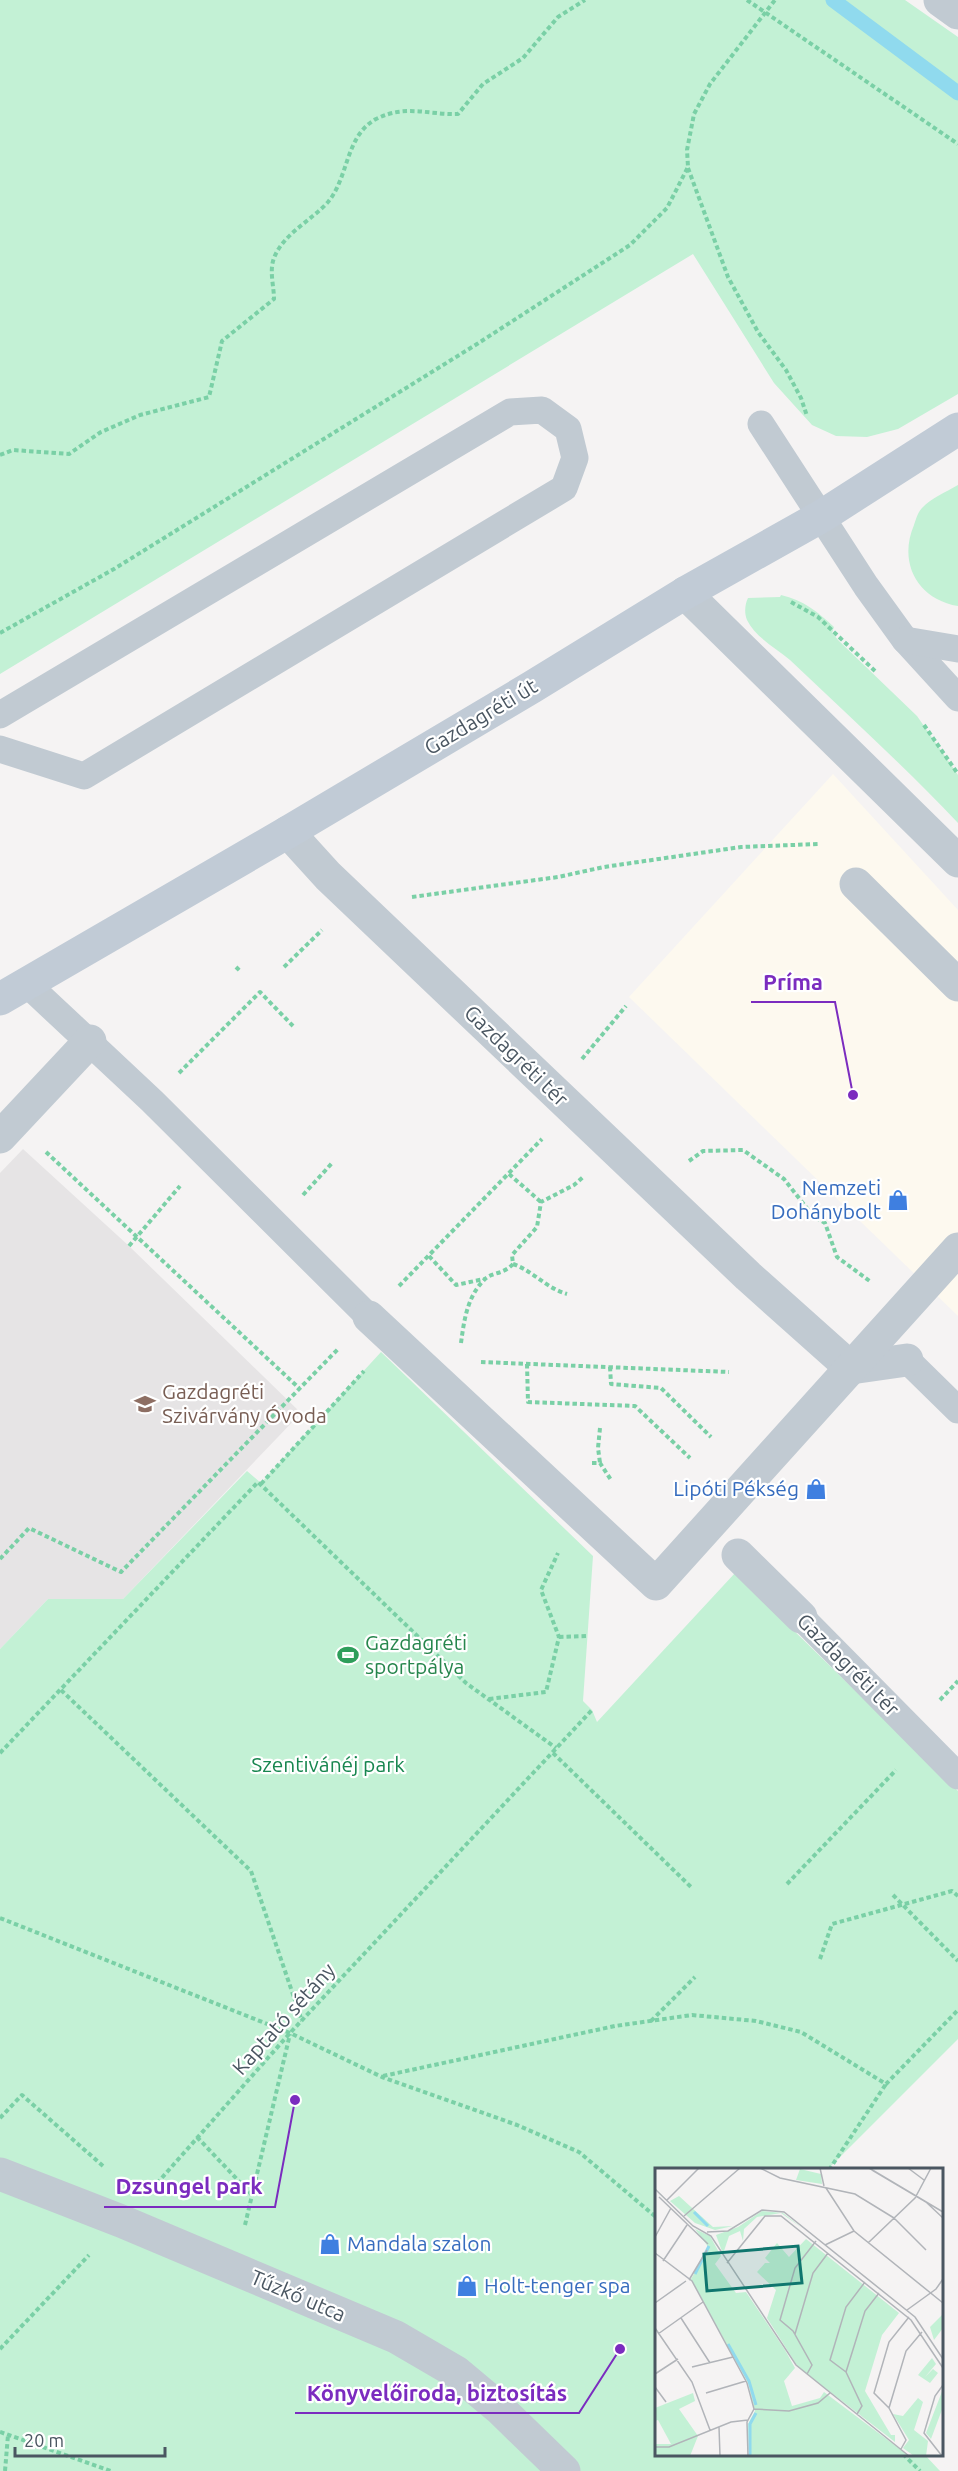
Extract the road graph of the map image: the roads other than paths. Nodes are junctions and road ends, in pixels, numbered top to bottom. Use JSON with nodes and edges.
{"nodes":[{"id":1,"x":940,"y":0,"type":"edge"},
{"id":2,"x":958,"y":13,"type":"edge"},
{"id":3,"x":762,"y":424,"type":"dead end"},
{"id":4,"x":958,"y":429,"type":"edge"},
{"id":5,"x":822,"y":516,"type":"junction"},
{"id":6,"x":685,"y":593,"type":"junction"},
{"id":7,"x":905,"y":640,"type":"junction"},
{"id":8,"x":958,"y":649,"type":"edge"},
{"id":9,"x":958,"y":698,"type":"edge"},
{"id":10,"x":0,"y":715,"type":"edge"},
{"id":11,"x":0,"y":749,"type":"edge"},
{"id":12,"x":288,"y":832,"type":"junction"},
{"id":13,"x":958,"y":861,"type":"edge"},
{"id":14,"x":856,"y":884,"type":"dead end"},
{"id":15,"x":958,"y":985,"type":"edge"},
{"id":16,"x":14,"y":992,"type":"edge"},
{"id":17,"x":90,"y":1041,"type":"junction"},
{"id":18,"x":8,"y":1130,"type":"edge"},
{"id":19,"x":958,"y":1249,"type":"edge"},
{"id":20,"x":369,"y":1317,"type":"joint"},
{"id":21,"x":907,"y":1360,"type":"joint"},
{"id":22,"x":851,"y":1368,"type":"junction"},
{"id":23,"x":958,"y":1410,"type":"edge"},
{"id":24,"x":738,"y":1555,"type":"dead end"},
{"id":25,"x":801,"y":1617,"type":"joint"},
{"id":26,"x":958,"y":1776,"type":"edge"},
{"id":27,"x":0,"y":2174,"type":"edge"},
{"id":28,"x":564,"y":2471,"type":"edge"}],
"edges":[{"from":1,"to":2,"type":"street"},
{"from":3,"to":5,"type":"lane"},
{"from":4,"to":5,"type":"street","name":"Gazdagréti út"},
{"from":5,"to":6,"type":"street","name":"Gazdagréti út"},
{"from":5,"to":7,"type":"lane"},
{"from":6,"to":12,"type":"street","name":"Gazdagréti út"},
{"from":6,"to":13,"type":"street"},
{"from":7,"to":8,"type":"lane"},
{"from":7,"to":9,"type":"lane"},
{"from":10,"to":11,"type":"lane"},
{"from":12,"to":16,"type":"street","name":"Gazdagréti út"},
{"from":12,"to":22,"type":"street","name":"Gazdagréti tér"},
{"from":14,"to":15,"type":"street"},
{"from":16,"to":17,"type":"lane"},
{"from":17,"to":18,"type":"street"},
{"from":17,"to":20,"type":"lane"},
{"from":19,"to":22,"type":"street"},
{"from":20,"to":22,"type":"street"},
{"from":21,"to":22,"type":"street"},
{"from":21,"to":23,"type":"lane"},
{"from":24,"to":25,"type":"street","name":"Gazdagréti tér"},
{"from":25,"to":26,"type":"lane","name":"Gazdagréti tér"},
{"from":27,"to":28,"type":"street","name":"Tűzkő utca"}]}
